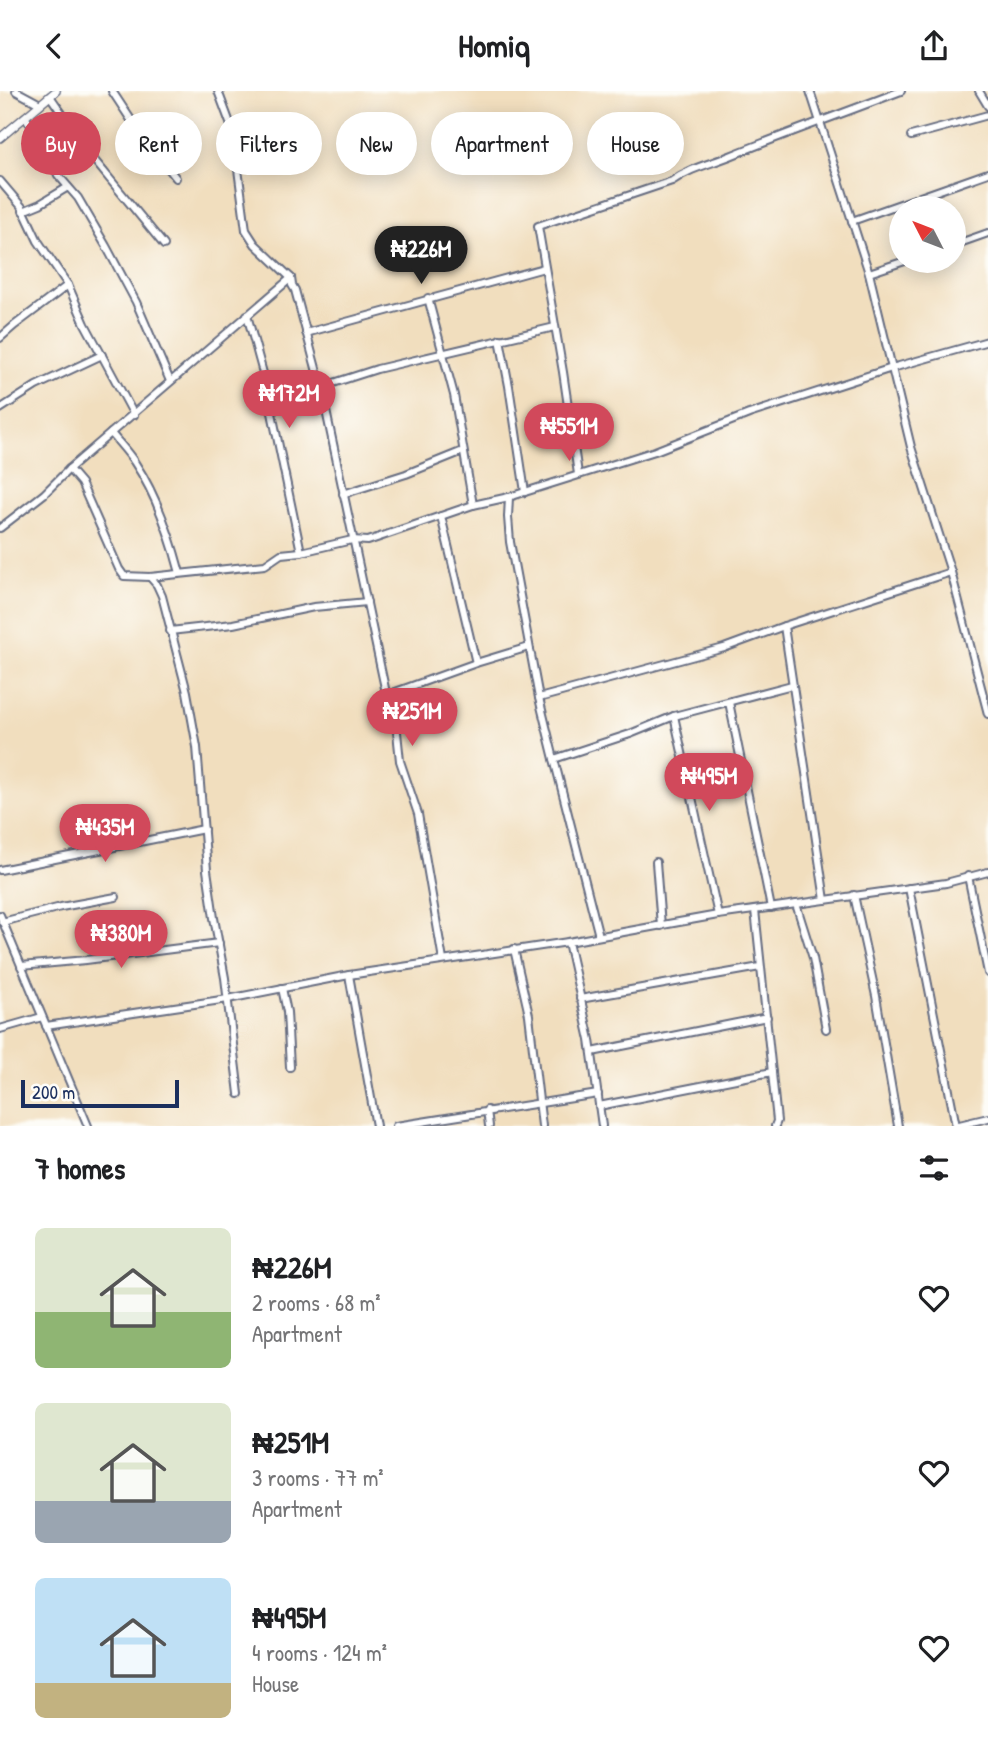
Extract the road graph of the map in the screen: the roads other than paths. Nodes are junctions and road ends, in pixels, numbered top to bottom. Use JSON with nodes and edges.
{"nodes":[{"id":1,"x":16,"y":91,"type":"edge"},
{"id":2,"x":112,"y":91,"type":"edge"},
{"id":3,"x":218,"y":91,"type":"edge"},
{"id":4,"x":810,"y":91,"type":"edge"},
{"id":5,"x":901,"y":91,"type":"edge"},
{"id":6,"x":979,"y":91,"type":"edge"},
{"id":7,"x":53,"y":93,"type":"edge"},
{"id":8,"x":40,"y":104,"type":"junction"},
{"id":9,"x":988,"y":106,"type":"edge"},
{"id":10,"x":31,"y":112,"type":"edge"},
{"id":11,"x":988,"y":115,"type":"edge"},
{"id":12,"x":21,"y":120,"type":"edge"},
{"id":13,"x":819,"y":120,"type":"junction"},
{"id":14,"x":911,"y":136,"type":"dead end"},
{"id":15,"x":0,"y":138,"type":"edge"},
{"id":16,"x":988,"y":173,"type":"edge"},
{"id":17,"x":58,"y":175,"type":"edge"},
{"id":18,"x":176,"y":178,"type":"dead end"},
{"id":19,"x":0,"y":181,"type":"edge"},
{"id":20,"x":68,"y":187,"type":"junction"},
{"id":21,"x":23,"y":211,"type":"junction"},
{"id":22,"x":852,"y":221,"type":"junction"},
{"id":23,"x":988,"y":233,"type":"edge"},
{"id":24,"x":966,"y":241,"type":"edge"},
{"id":25,"x":164,"y":245,"type":"dead end"},
{"id":26,"x":889,"y":266,"type":"edge"},
{"id":27,"x":544,"y":268,"type":"junction"},
{"id":28,"x":869,"y":273,"type":"junction"},
{"id":29,"x":291,"y":278,"type":"junction"},
{"id":30,"x":68,"y":285,"type":"junction"},
{"id":31,"x":428,"y":298,"type":"junction"},
{"id":32,"x":247,"y":315,"type":"junction"},
{"id":33,"x":555,"y":327,"type":"junction"},
{"id":34,"x":306,"y":333,"type":"junction"},
{"id":35,"x":0,"y":338,"type":"edge"},
{"id":36,"x":500,"y":339,"type":"junction"},
{"id":37,"x":988,"y":341,"type":"edge"},
{"id":38,"x":102,"y":355,"type":"junction"},
{"id":39,"x":442,"y":355,"type":"junction"},
{"id":40,"x":892,"y":368,"type":"junction"},
{"id":41,"x":170,"y":381,"type":"junction"},
{"id":42,"x":321,"y":387,"type":"junction"},
{"id":43,"x":0,"y":409,"type":"edge"},
{"id":44,"x":134,"y":415,"type":"junction"},
{"id":45,"x":111,"y":433,"type":"junction"},
{"id":46,"x":463,"y":451,"type":"junction"},
{"id":47,"x":69,"y":469,"type":"junction"},
{"id":48,"x":578,"y":474,"type":"junction"},
{"id":49,"x":524,"y":492,"type":"junction"},
{"id":50,"x":342,"y":494,"type":"junction"},
{"id":51,"x":509,"y":497,"type":"junction"},
{"id":52,"x":472,"y":505,"type":"junction"},
{"id":53,"x":441,"y":516,"type":"junction"},
{"id":54,"x":0,"y":528,"type":"edge"},
{"id":55,"x":352,"y":540,"type":"junction"},
{"id":56,"x":301,"y":552,"type":"junction"},
{"id":57,"x":951,"y":572,"type":"junction"},
{"id":58,"x":180,"y":573,"type":"junction"},
{"id":59,"x":150,"y":577,"type":"junction"},
{"id":60,"x":367,"y":602,"type":"junction"},
{"id":61,"x":784,"y":626,"type":"junction"},
{"id":62,"x":170,"y":631,"type":"junction"},
{"id":63,"x":529,"y":647,"type":"junction"},
{"id":64,"x":476,"y":663,"type":"junction"},
{"id":65,"x":792,"y":685,"type":"junction"},
{"id":66,"x":387,"y":695,"type":"junction"},
{"id":67,"x":539,"y":698,"type":"junction"},
{"id":68,"x":729,"y":702,"type":"junction"},
{"id":69,"x":988,"y":714,"type":"edge"},
{"id":70,"x":674,"y":716,"type":"junction"},
{"id":71,"x":554,"y":759,"type":"junction"},
{"id":72,"x":204,"y":829,"type":"junction"},
{"id":73,"x":656,"y":862,"type":"dead end"},
{"id":74,"x":0,"y":870,"type":"edge"},
{"id":75,"x":988,"y":872,"type":"edge"},
{"id":76,"x":968,"y":876,"type":"junction"},
{"id":77,"x":909,"y":888,"type":"junction"},
{"id":78,"x":854,"y":895,"type":"junction"},
{"id":79,"x":116,"y":897,"type":"dead end"},
{"id":80,"x":825,"y":900,"type":"junction"},
{"id":81,"x":796,"y":904,"type":"junction"},
{"id":82,"x":771,"y":908,"type":"junction"},
{"id":83,"x":755,"y":910,"type":"junction"},
{"id":84,"x":719,"y":915,"type":"junction"},
{"id":85,"x":1,"y":920,"type":"edge"},
{"id":86,"x":661,"y":926,"type":"junction"},
{"id":87,"x":599,"y":936,"type":"junction"},
{"id":88,"x":568,"y":942,"type":"junction"},
{"id":89,"x":219,"y":943,"type":"junction"},
{"id":90,"x":514,"y":949,"type":"junction"},
{"id":91,"x":443,"y":960,"type":"junction"},
{"id":92,"x":21,"y":966,"type":"junction"},
{"id":93,"x":760,"y":967,"type":"junction"},
{"id":94,"x":988,"y":973,"type":"edge"},
{"id":95,"x":349,"y":975,"type":"junction"},
{"id":96,"x":282,"y":988,"type":"junction"},
{"id":97,"x":228,"y":999,"type":"junction"},
{"id":98,"x":580,"y":999,"type":"junction"},
{"id":99,"x":42,"y":1017,"type":"junction"},
{"id":100,"x":767,"y":1017,"type":"junction"},
{"id":101,"x":46,"y":1026,"type":"junction"},
{"id":102,"x":0,"y":1029,"type":"edge"},
{"id":103,"x":826,"y":1029,"type":"dead end"},
{"id":104,"x":592,"y":1052,"type":"junction"},
{"id":105,"x":290,"y":1067,"type":"dead end"},
{"id":106,"x":772,"y":1072,"type":"junction"},
{"id":107,"x":239,"y":1094,"type":"dead end"},
{"id":108,"x":598,"y":1094,"type":"junction"},
{"id":109,"x":539,"y":1102,"type":"junction"},
{"id":110,"x":599,"y":1106,"type":"junction"},
{"id":111,"x":487,"y":1110,"type":"junction"},
{"id":112,"x":988,"y":1118,"type":"edge"},
{"id":113,"x":88,"y":1126,"type":"edge"},
{"id":114,"x":376,"y":1126,"type":"edge"},
{"id":115,"x":396,"y":1126,"type":"edge"},
{"id":116,"x":489,"y":1126,"type":"edge"},
{"id":117,"x":542,"y":1126,"type":"edge"},
{"id":118,"x":602,"y":1126,"type":"edge"},
{"id":119,"x":775,"y":1126,"type":"edge"},
{"id":120,"x":898,"y":1126,"type":"edge"},
{"id":121,"x":955,"y":1126,"type":"edge"}],
"edges":[{"from":1,"to":8,"type":"street"},
{"from":2,"to":18,"type":"street"},
{"from":3,"to":29,"type":"street"},
{"from":4,"to":13,"type":"street"},
{"from":5,"to":13,"type":"street"},
{"from":6,"to":9,"type":"street"},
{"from":7,"to":8,"type":"street"},
{"from":7,"to":25,"type":"street"},
{"from":8,"to":10,"type":"street"},
{"from":11,"to":14,"type":"street"},
{"from":12,"to":15,"type":"street"},
{"from":13,"to":22,"type":"street"},
{"from":13,"to":27,"type":"street"},
{"from":16,"to":22,"type":"street"},
{"from":17,"to":20,"type":"street"},
{"from":19,"to":21,"type":"street"},
{"from":20,"to":21,"type":"street"},
{"from":20,"to":41,"type":"street"},
{"from":21,"to":30,"type":"street"},
{"from":22,"to":28,"type":"street"},
{"from":23,"to":24,"type":"street"},
{"from":26,"to":28,"type":"street"},
{"from":27,"to":31,"type":"street"},
{"from":27,"to":33,"type":"street"},
{"from":28,"to":40,"type":"street"},
{"from":29,"to":32,"type":"street"},
{"from":29,"to":34,"type":"street"},
{"from":30,"to":35,"type":"street"},
{"from":30,"to":38,"type":"street"},
{"from":31,"to":34,"type":"street"},
{"from":31,"to":39,"type":"street"},
{"from":32,"to":41,"type":"street"},
{"from":32,"to":56,"type":"street"},
{"from":33,"to":36,"type":"street"},
{"from":33,"to":48,"type":"street"},
{"from":34,"to":42,"type":"street"},
{"from":36,"to":39,"type":"street"},
{"from":36,"to":49,"type":"street"},
{"from":37,"to":40,"type":"street"},
{"from":38,"to":43,"type":"street"},
{"from":38,"to":44,"type":"street"},
{"from":39,"to":42,"type":"street"},
{"from":39,"to":46,"type":"street"},
{"from":40,"to":48,"type":"street"},
{"from":40,"to":57,"type":"street"},
{"from":41,"to":44,"type":"street"},
{"from":42,"to":50,"type":"street"},
{"from":44,"to":45,"type":"street"},
{"from":45,"to":47,"type":"street"},
{"from":45,"to":58,"type":"street"},
{"from":46,"to":50,"type":"street"},
{"from":46,"to":52,"type":"street"},
{"from":47,"to":54,"type":"street"},
{"from":47,"to":59,"type":"street"},
{"from":48,"to":49,"type":"street"},
{"from":49,"to":51,"type":"street"},
{"from":50,"to":55,"type":"street"},
{"from":51,"to":52,"type":"street"},
{"from":51,"to":63,"type":"street"},
{"from":52,"to":53,"type":"street"},
{"from":53,"to":55,"type":"street"},
{"from":53,"to":64,"type":"street"},
{"from":55,"to":56,"type":"street"},
{"from":55,"to":60,"type":"street"},
{"from":56,"to":58,"type":"street"},
{"from":57,"to":61,"type":"street"},
{"from":57,"to":69,"type":"street"},
{"from":58,"to":59,"type":"street"},
{"from":59,"to":62,"type":"street"},
{"from":60,"to":62,"type":"street"},
{"from":60,"to":66,"type":"street"},
{"from":61,"to":65,"type":"street"},
{"from":61,"to":67,"type":"street"},
{"from":62,"to":72,"type":"street"},
{"from":63,"to":64,"type":"street"},
{"from":63,"to":67,"type":"street"},
{"from":64,"to":66,"type":"street"},
{"from":65,"to":68,"type":"street"},
{"from":65,"to":80,"type":"street"},
{"from":66,"to":91,"type":"street"},
{"from":67,"to":71,"type":"street"},
{"from":68,"to":70,"type":"street"},
{"from":68,"to":82,"type":"street"},
{"from":70,"to":71,"type":"street"},
{"from":70,"to":84,"type":"street"},
{"from":71,"to":87,"type":"street"},
{"from":72,"to":74,"type":"street"},
{"from":72,"to":89,"type":"street"},
{"from":73,"to":86,"type":"street"},
{"from":75,"to":76,"type":"street"},
{"from":76,"to":77,"type":"street"},
{"from":76,"to":94,"type":"street"},
{"from":77,"to":78,"type":"street"},
{"from":77,"to":121,"type":"street"},
{"from":78,"to":80,"type":"street"},
{"from":78,"to":120,"type":"street"},
{"from":79,"to":85,"type":"street"},
{"from":80,"to":81,"type":"street"},
{"from":81,"to":82,"type":"street"},
{"from":81,"to":103,"type":"street"},
{"from":82,"to":83,"type":"street"},
{"from":83,"to":84,"type":"street"},
{"from":83,"to":93,"type":"street"},
{"from":84,"to":86,"type":"street"},
{"from":85,"to":92,"type":"street"},
{"from":86,"to":87,"type":"street"},
{"from":87,"to":88,"type":"street"},
{"from":88,"to":90,"type":"street"},
{"from":88,"to":98,"type":"street"},
{"from":89,"to":92,"type":"street"},
{"from":89,"to":97,"type":"street"},
{"from":90,"to":91,"type":"street"},
{"from":90,"to":109,"type":"street"},
{"from":91,"to":95,"type":"street"},
{"from":92,"to":99,"type":"street"},
{"from":93,"to":98,"type":"street"},
{"from":93,"to":100,"type":"street"},
{"from":95,"to":96,"type":"street"},
{"from":95,"to":114,"type":"street"},
{"from":96,"to":97,"type":"street"},
{"from":96,"to":105,"type":"street"},
{"from":97,"to":101,"type":"street"},
{"from":97,"to":107,"type":"street"},
{"from":98,"to":104,"type":"street"},
{"from":99,"to":101,"type":"street"},
{"from":99,"to":102,"type":"street"},
{"from":100,"to":104,"type":"street"},
{"from":100,"to":106,"type":"street"},
{"from":101,"to":113,"type":"street"},
{"from":104,"to":108,"type":"street"},
{"from":106,"to":110,"type":"street"},
{"from":106,"to":119,"type":"street"},
{"from":108,"to":109,"type":"street"},
{"from":108,"to":110,"type":"street"},
{"from":109,"to":111,"type":"street"},
{"from":109,"to":117,"type":"street"},
{"from":110,"to":118,"type":"street"},
{"from":111,"to":115,"type":"street"},
{"from":111,"to":116,"type":"street"},
{"from":112,"to":121,"type":"street"}]}
